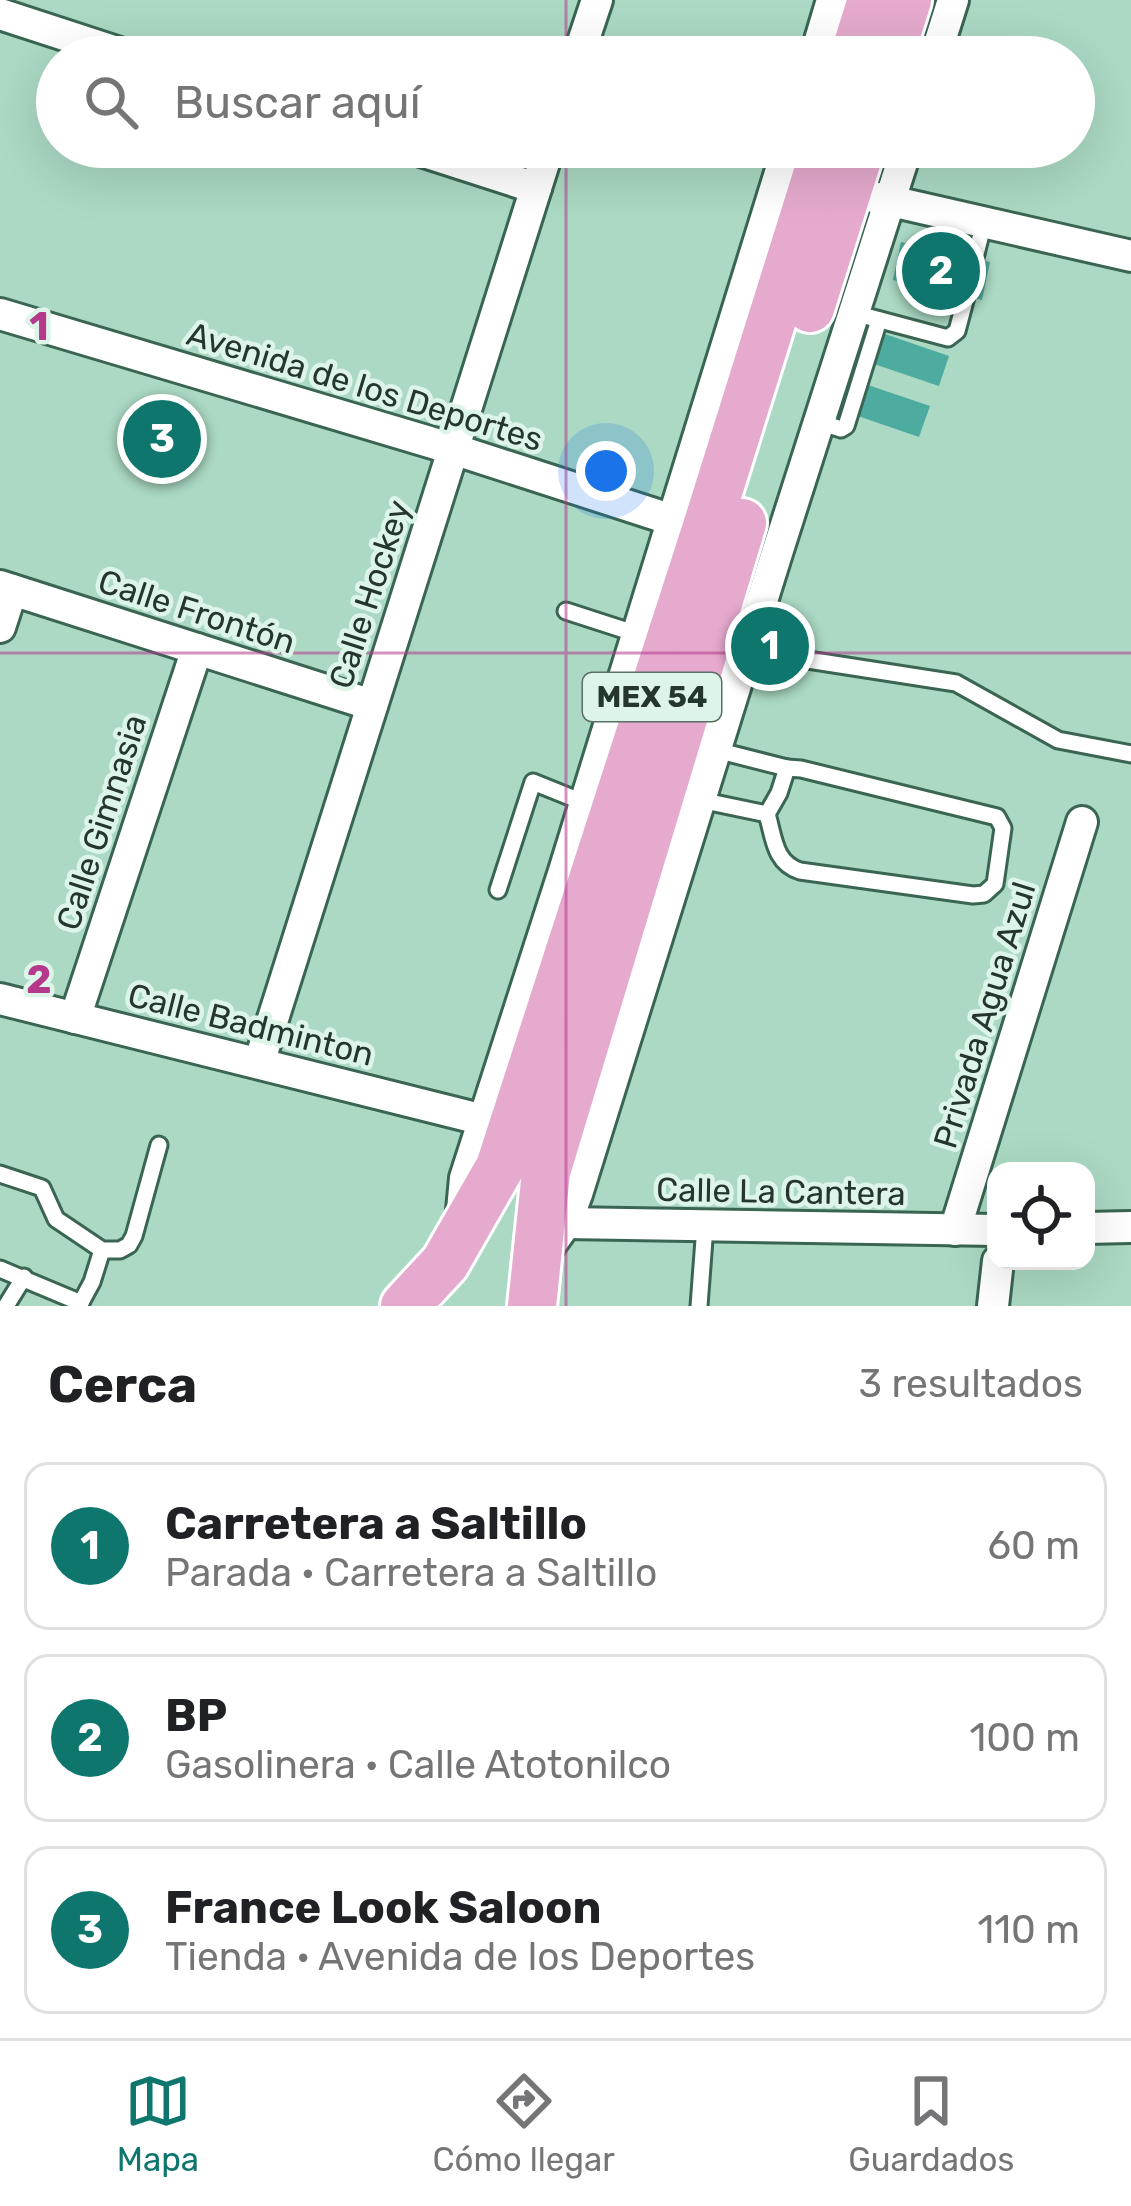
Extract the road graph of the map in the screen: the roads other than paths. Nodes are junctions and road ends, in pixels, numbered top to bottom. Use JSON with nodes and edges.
{"nodes":[{"id":1,"x":597,"y":0,"type":"edge"},
{"id":2,"x":832,"y":0,"type":"edge"},
{"id":3,"x":872,"y":0,"type":"edge"},
{"id":4,"x":907,"y":0,"type":"edge"},
{"id":5,"x":953,"y":0,"type":"edge"},
{"id":6,"x":3,"y":13,"type":"edge"},
{"id":7,"x":70,"y":36,"type":"edge"},
{"id":8,"x":585,"y":36,"type":"edge"},
{"id":9,"x":821,"y":36,"type":"edge"},
{"id":10,"x":861,"y":36,"type":"edge"},
{"id":11,"x":896,"y":36,"type":"edge"},
{"id":12,"x":942,"y":36,"type":"edge"},
{"id":13,"x":474,"y":168,"type":"edge"},
{"id":14,"x":542,"y":168,"type":"edge"},
{"id":15,"x":830,"y":170,"type":"edge"},
{"id":16,"x":536,"y":188,"type":"junction"},
{"id":17,"x":984,"y":222,"type":"junction"},
{"id":18,"x":1131,"y":256,"type":"edge"},
{"id":19,"x":975,"y":258,"type":"dead end"},
{"id":20,"x":966,"y":297,"type":"dead end"},
{"id":21,"x":0,"y":314,"type":"edge"},
{"id":22,"x":867,"y":317,"type":"junction"},
{"id":23,"x":453,"y":449,"type":"junction"},
{"id":24,"x":723,"y":536,"type":"junction"},
{"id":25,"x":6,"y":588,"type":"edge"},
{"id":26,"x":566,"y":611,"type":"dead end"},
{"id":27,"x":0,"y":628,"type":"edge"},
{"id":28,"x":637,"y":634,"type":"junction"},
{"id":29,"x":196,"y":649,"type":"junction"},
{"id":30,"x":744,"y":658,"type":"junction"},
{"id":31,"x":372,"y":705,"type":"junction"},
{"id":32,"x":716,"y":750,"type":"junction"},
{"id":33,"x":1131,"y":754,"type":"edge"},
{"id":34,"x":787,"y":768,"type":"junction"},
{"id":35,"x":700,"y":800,"type":"junction"},
{"id":36,"x":585,"y":803,"type":"junction"},
{"id":37,"x":767,"y":814,"type":"junction"},
{"id":38,"x":1082,"y":822,"type":"dead end"},
{"id":39,"x":498,"y":890,"type":"dead end"},
{"id":40,"x":573,"y":891,"type":"junction"},
{"id":41,"x":0,"y":999,"type":"edge"},
{"id":42,"x":75,"y":1018,"type":"junction"},
{"id":43,"x":259,"y":1063,"type":"junction"},
{"id":44,"x":484,"y":1120,"type":"junction"},
{"id":45,"x":159,"y":1145,"type":"dead end"},
{"id":46,"x":0,"y":1174,"type":"edge"},
{"id":47,"x":566,"y":1223,"type":"junction"},
{"id":48,"x":705,"y":1226,"type":"junction"},
{"id":49,"x":1131,"y":1227,"type":"edge"},
{"id":50,"x":1095,"y":1228,"type":"edge"},
{"id":51,"x":956,"y":1230,"type":"junction"},
{"id":52,"x":987,"y":1230,"type":"edge"},
{"id":53,"x":460,"y":1239,"type":"junction"},
{"id":54,"x":102,"y":1250,"type":"junction"},
{"id":55,"x":0,"y":1269,"type":"edge"},
{"id":56,"x":997,"y":1270,"type":"edge"},
{"id":57,"x":24,"y":1277,"type":"junction"},
{"id":58,"x":533,"y":1287,"type":"edge"},
{"id":59,"x":80,"y":1304,"type":"edge"},
{"id":60,"x":6,"y":1306,"type":"edge"},
{"id":61,"x":405,"y":1306,"type":"edge"},
{"id":62,"x":699,"y":1306,"type":"edge"},
{"id":63,"x":993,"y":1306,"type":"edge"}],
"edges":[{"from":1,"to":8,"type":"street"},
{"from":2,"to":9,"type":"street"},
{"from":3,"to":10,"type":"main road"},
{"from":4,"to":11,"type":"main road"},
{"from":5,"to":12,"type":"street"},
{"from":6,"to":7,"type":"street"},
{"from":13,"to":16,"type":"street"},
{"from":14,"to":16,"type":"street","name":"Calle Hockey"},
{"from":15,"to":17,"type":"street"},
{"from":15,"to":22,"type":"street"},
{"from":15,"to":24,"type":"main road","number":"MEX 54"},
{"from":15,"to":24,"type":"street"},
{"from":16,"to":23,"type":"street","name":"Calle Hockey"},
{"from":17,"to":18,"type":"street"},
{"from":17,"to":19,"type":"lane"},
{"from":20,"to":22,"type":"lane"},
{"from":21,"to":23,"type":"street","name":"Avenida de los Deportes"},
{"from":22,"to":24,"type":"street"},
{"from":23,"to":24,"type":"street","name":"Avenida de los Deportes"},
{"from":23,"to":31,"type":"street","name":"Calle Hockey"},
{"from":24,"to":28,"type":"street"},
{"from":24,"to":30,"type":"street"},
{"from":24,"to":40,"type":"main road","number":"MEX 54"},
{"from":24,"to":58,"type":"main road","number":"MEX 54"},
{"from":25,"to":27,"type":"street"},
{"from":25,"to":29,"type":"street","name":"Calle Frontón"},
{"from":26,"to":28,"type":"lane"},
{"from":28,"to":36,"type":"street"},
{"from":29,"to":31,"type":"street","name":"Calle Frontón"},
{"from":29,"to":42,"type":"street","name":"Calle Gimnasia"},
{"from":30,"to":32,"type":"street"},
{"from":30,"to":33,"type":"lane"},
{"from":31,"to":43,"type":"street","name":"Calle Hockey"},
{"from":32,"to":34,"type":"lane"},
{"from":32,"to":35,"type":"street"},
{"from":34,"to":37,"type":"lane"},
{"from":34,"to":37,"type":"lane"},
{"from":35,"to":37,"type":"lane"},
{"from":35,"to":47,"type":"street"},
{"from":36,"to":39,"type":"lane"},
{"from":36,"to":40,"type":"street"},
{"from":38,"to":51,"type":"street","name":"Privada Agua Azul"},
{"from":40,"to":44,"type":"street"},
{"from":40,"to":53,"type":"main road","number":"MEX 54"},
{"from":41,"to":42,"type":"street","name":"Calle Badminton"},
{"from":42,"to":43,"type":"street","name":"Calle Badminton"},
{"from":43,"to":44,"type":"street","name":"Calle Badminton"},
{"from":44,"to":53,"type":"street"},
{"from":45,"to":54,"type":"lane"},
{"from":46,"to":54,"type":"lane"},
{"from":47,"to":48,"type":"street","name":"Calle La Cantera"},
{"from":47,"to":58,"type":"street"},
{"from":48,"to":51,"type":"street","name":"Calle La Cantera"},
{"from":48,"to":62,"type":"lane"},
{"from":49,"to":50,"type":"street"},
{"from":51,"to":52,"type":"street","name":"Calle La Cantera"},
{"from":53,"to":61,"type":"main road","number":"MEX 54"},
{"from":54,"to":59,"type":"lane"},
{"from":55,"to":57,"type":"lane"},
{"from":56,"to":63,"type":"street"},
{"from":57,"to":59,"type":"lane"},
{"from":57,"to":60,"type":"lane"}]}
